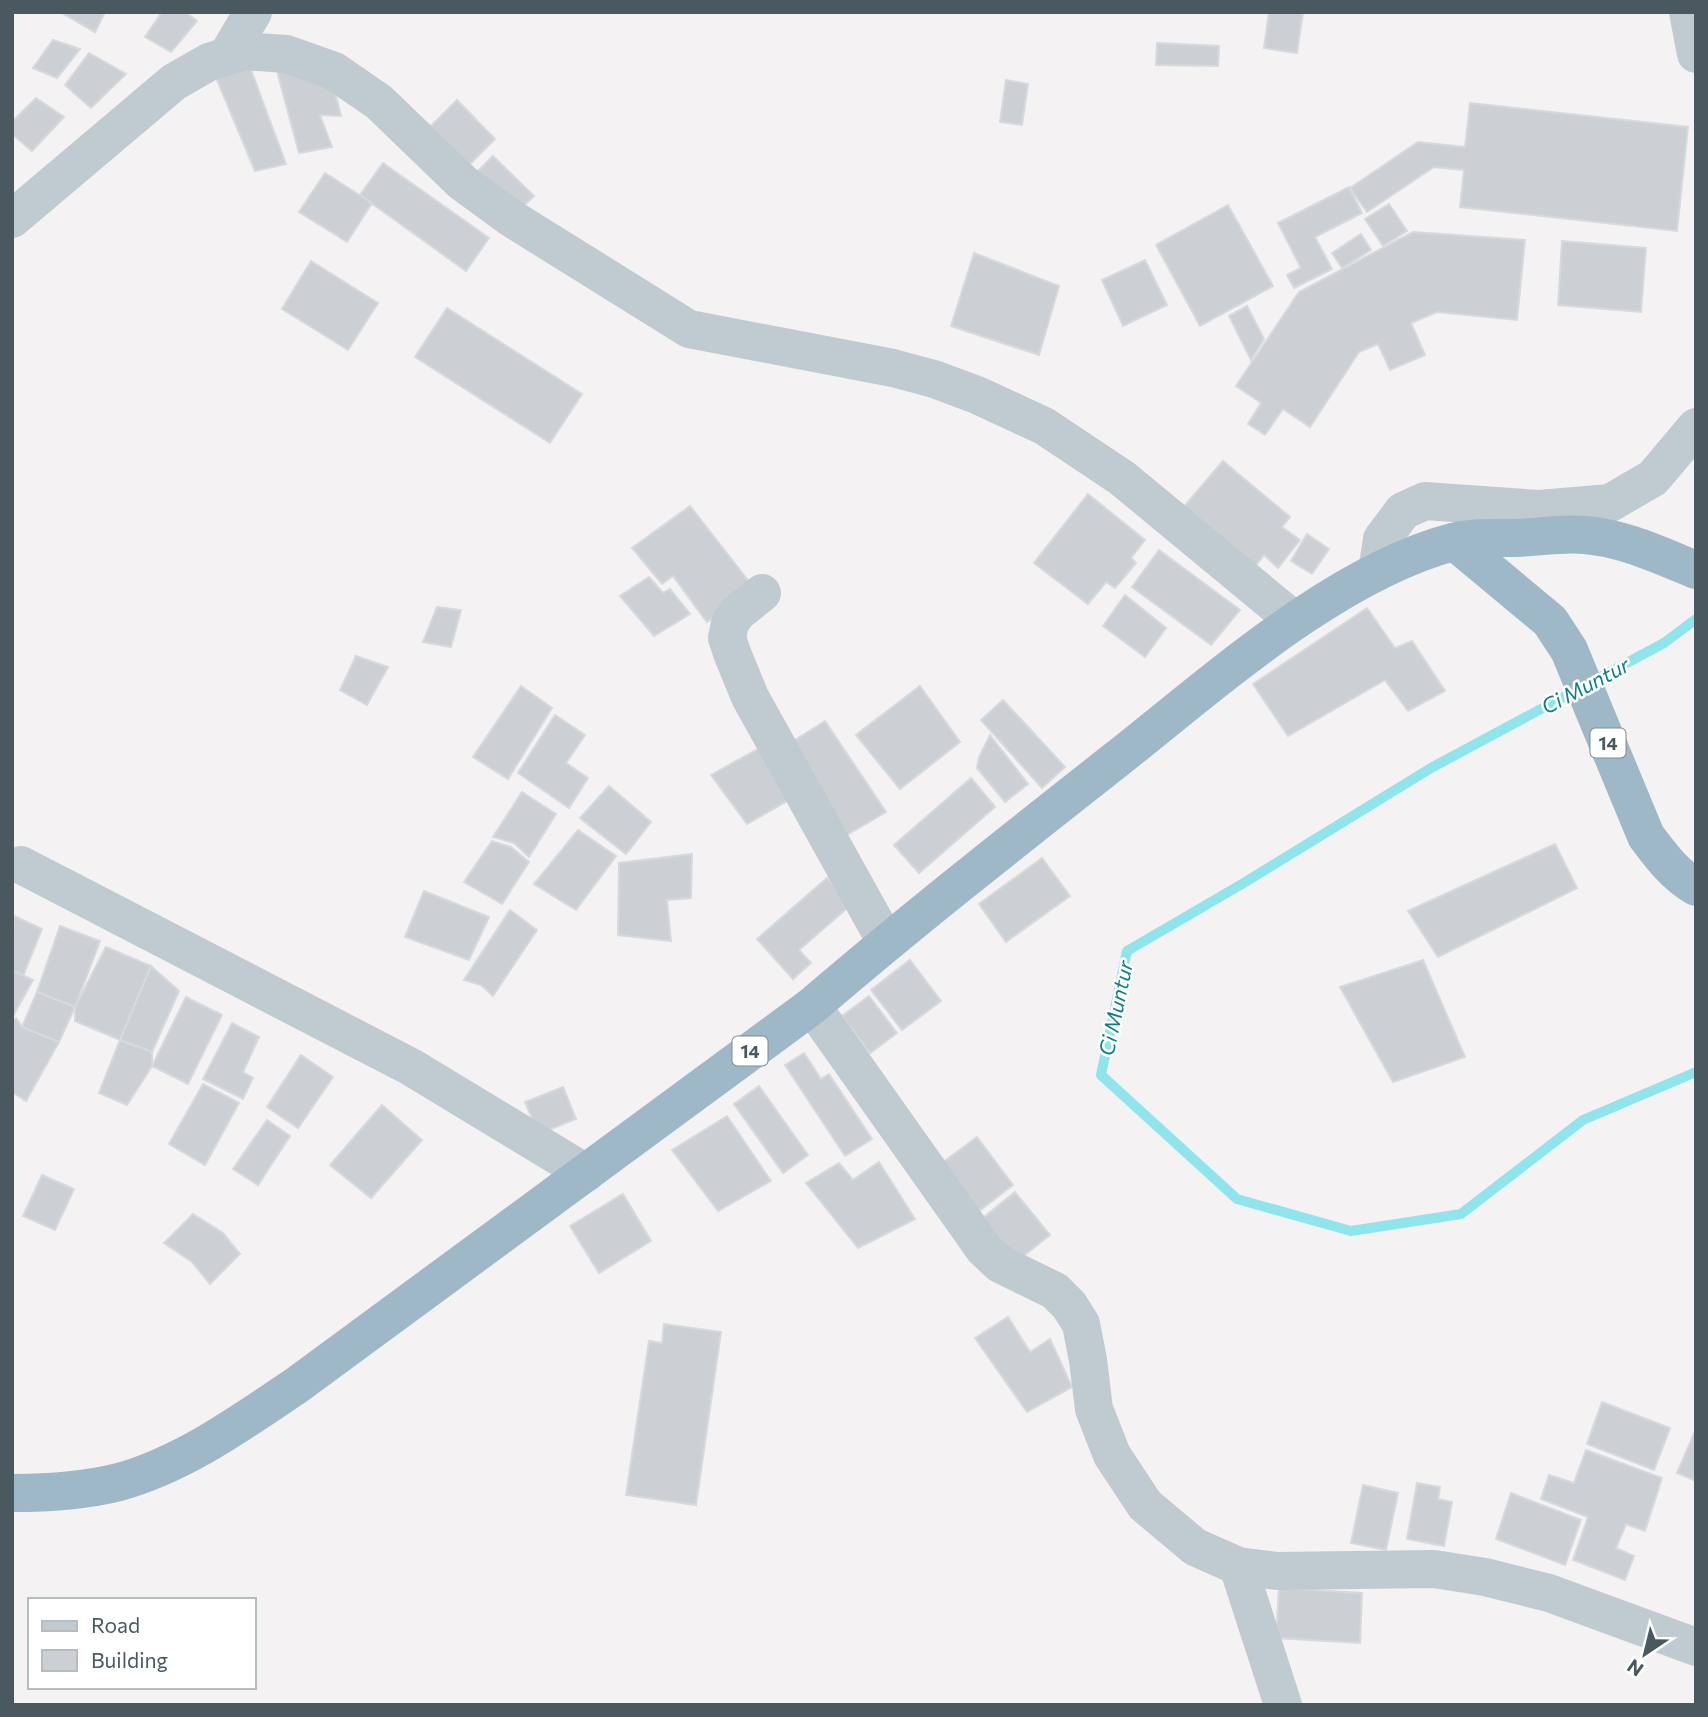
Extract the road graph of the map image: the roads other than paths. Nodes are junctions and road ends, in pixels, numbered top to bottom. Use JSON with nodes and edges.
{"nodes":[{"id":1,"x":253,"y":12,"type":"edge"},
{"id":2,"x":1688,"y":12,"type":"edge"},
{"id":3,"x":1696,"y":54,"type":"edge"},
{"id":4,"x":227,"y":56,"type":"junction"},
{"id":5,"x":12,"y":219,"type":"edge"},
{"id":6,"x":1696,"y":428,"type":"edge"},
{"id":7,"x":1455,"y":541,"type":"junction"},
{"id":8,"x":1696,"y":570,"type":"edge"},
{"id":9,"x":1377,"y":572,"type":"junction"},
{"id":10,"x":762,"y":593,"type":"dead end"},
{"id":11,"x":1295,"y":621,"type":"junction"},
{"id":12,"x":21,"y":865,"type":"dead end"},
{"id":13,"x":1696,"y":887,"type":"edge"},
{"id":14,"x":886,"y":942,"type":"junction"},
{"id":15,"x":812,"y":1006,"type":"junction"},
{"id":16,"x":586,"y":1173,"type":"junction"},
{"id":17,"x":12,"y":1493,"type":"edge"},
{"id":18,"x":1238,"y":1566,"type":"junction"},
{"id":19,"x":1696,"y":1647,"type":"edge"},
{"id":20,"x":1283,"y":1705,"type":"edge"}],
"edges":[{"from":1,"to":4,"type":"street"},
{"from":2,"to":3,"type":"street"},
{"from":4,"to":5,"type":"street"},
{"from":4,"to":11,"type":"street"},
{"from":6,"to":9,"type":"street"},
{"from":7,"to":8,"type":"highway","number":"14"},
{"from":7,"to":9,"type":"highway","number":"14"},
{"from":7,"to":13,"type":"highway","number":"14"},
{"from":9,"to":11,"type":"highway","number":"14"},
{"from":10,"to":14,"type":"street"},
{"from":11,"to":14,"type":"highway","number":"14"},
{"from":12,"to":16,"type":"street"},
{"from":14,"to":15,"type":"highway","number":"14"},
{"from":15,"to":16,"type":"highway","number":"14"},
{"from":15,"to":18,"type":"street"},
{"from":16,"to":17,"type":"highway","number":"14"},
{"from":18,"to":19,"type":"street"},
{"from":18,"to":20,"type":"street"}]}
